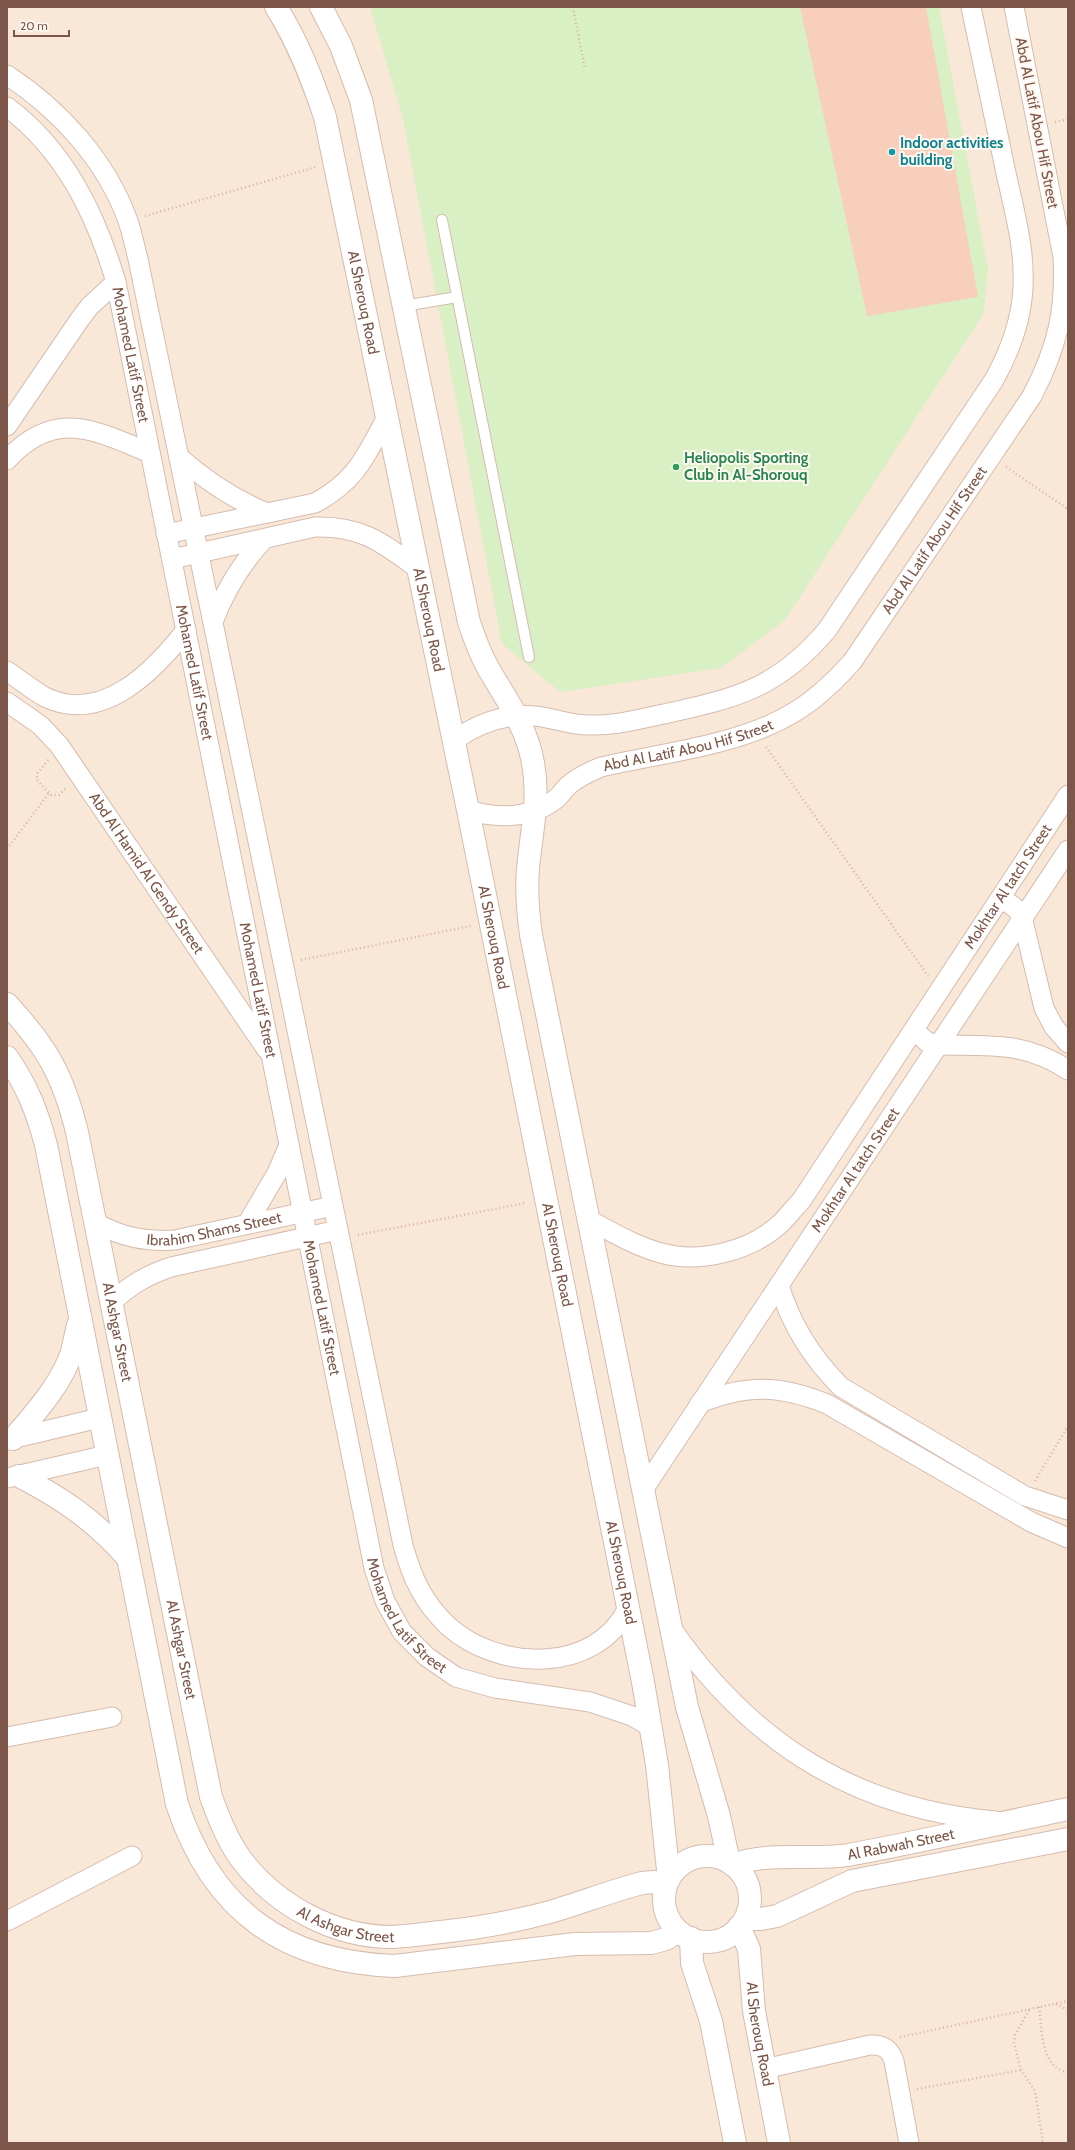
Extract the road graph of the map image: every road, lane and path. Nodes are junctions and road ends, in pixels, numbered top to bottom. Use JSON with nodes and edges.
{"nodes":[{"id":1,"x":276,"y":7,"type":"edge"},
{"id":2,"x":321,"y":7,"type":"edge"},
{"id":3,"x":573,"y":7,"type":"edge"},
{"id":4,"x":971,"y":7,"type":"edge"},
{"id":5,"x":1014,"y":7,"type":"edge"},
{"id":6,"x":585,"y":70,"type":"dead end"},
{"id":7,"x":7,"y":75,"type":"edge"},
{"id":8,"x":7,"y":107,"type":"edge"},
{"id":9,"x":334,"y":162,"type":"junction"},
{"id":10,"x":442,"y":220,"type":"dead end"},
{"id":11,"x":128,"y":221,"type":"junction"},
{"id":12,"x":116,"y":282,"type":"junction"},
{"id":13,"x":457,"y":297,"type":"junction"},
{"id":14,"x":404,"y":306,"type":"junction"},
{"id":15,"x":387,"y":417,"type":"junction"},
{"id":16,"x":7,"y":426,"type":"edge"},
{"id":17,"x":150,"y":453,"type":"junction"},
{"id":18,"x":179,"y":456,"type":"junction"},
{"id":19,"x":991,"y":456,"type":"junction"},
{"id":20,"x":7,"y":460,"type":"edge"},
{"id":21,"x":1068,"y":509,"type":"edge"},
{"id":22,"x":268,"y":513,"type":"junction"},
{"id":23,"x":193,"y":528,"type":"junction"},
{"id":24,"x":166,"y":534,"type":"junction"},
{"id":25,"x":264,"y":539,"type":"junction"},
{"id":26,"x":199,"y":553,"type":"junction"},
{"id":27,"x":172,"y":559,"type":"junction"},
{"id":28,"x":418,"y":568,"type":"junction"},
{"id":29,"x":213,"y":622,"type":"junction"},
{"id":30,"x":186,"y":630,"type":"junction"},
{"id":31,"x":529,"y":657,"type":"dead end"},
{"id":32,"x":7,"y":671,"type":"edge"},
{"id":33,"x":7,"y":702,"type":"edge"},
{"id":34,"x":518,"y":716,"type":"junction"},
{"id":35,"x":755,"y":732,"type":"junction"},
{"id":36,"x":453,"y":741,"type":"junction"},
{"id":37,"x":59,"y":745,"type":"junction"},
{"id":38,"x":80,"y":774,"type":"junction"},
{"id":39,"x":49,"y":792,"type":"junction"},
{"id":40,"x":1068,"y":796,"type":"edge"},
{"id":41,"x":468,"y":810,"type":"junction"},
{"id":42,"x":536,"y":810,"type":"junction"},
{"id":43,"x":7,"y":849,"type":"edge"},
{"id":44,"x":1068,"y":850,"type":"edge"},
{"id":45,"x":999,"y":900,"type":"junction"},
{"id":46,"x":1022,"y":917,"type":"junction"},
{"id":47,"x":490,"y":922,"type":"junction"},
{"id":48,"x":283,"y":964,"type":"junction"},
{"id":49,"x":939,"y":992,"type":"junction"},
{"id":50,"x":7,"y":1004,"type":"edge"},
{"id":51,"x":914,"y":1030,"type":"junction"},
{"id":52,"x":1068,"y":1043,"type":"edge"},
{"id":53,"x":939,"y":1044,"type":"junction"},
{"id":54,"x":7,"y":1057,"type":"edge"},
{"id":55,"x":272,"y":1057,"type":"junction"},
{"id":56,"x":1068,"y":1070,"type":"edge"},
{"id":57,"x":289,"y":1145,"type":"junction"},
{"id":58,"x":813,"y":1183,"type":"junction"},
{"id":59,"x":546,"y":1199,"type":"junction"},
{"id":60,"x":835,"y":1200,"type":"junction"},
{"id":61,"x":333,"y":1206,"type":"junction"},
{"id":62,"x":303,"y":1212,"type":"junction"},
{"id":63,"x":589,"y":1220,"type":"junction"},
{"id":64,"x":96,"y":1224,"type":"junction"},
{"id":65,"x":247,"y":1224,"type":"junction"},
{"id":66,"x":339,"y":1235,"type":"junction"},
{"id":67,"x":308,"y":1237,"type":"junction"},
{"id":68,"x":779,"y":1285,"type":"junction"},
{"id":69,"x":111,"y":1303,"type":"junction"},
{"id":70,"x":80,"y":1318,"type":"junction"},
{"id":71,"x":700,"y":1403,"type":"junction"},
{"id":72,"x":99,"y":1418,"type":"junction"},
{"id":73,"x":1068,"y":1426,"type":"edge"},
{"id":74,"x":10,"y":1439,"type":"edge"},
{"id":75,"x":107,"y":1455,"type":"junction"},
{"id":76,"x":13,"y":1477,"type":"edge"},
{"id":77,"x":643,"y":1490,"type":"junction"},
{"id":78,"x":1025,"y":1496,"type":"junction"},
{"id":79,"x":1068,"y":1510,"type":"edge"},
{"id":80,"x":1068,"y":1538,"type":"edge"},
{"id":81,"x":127,"y":1557,"type":"junction"},
{"id":82,"x":628,"y":1608,"type":"junction"},
{"id":83,"x":671,"y":1626,"type":"junction"},
{"id":84,"x":179,"y":1639,"type":"junction"},
{"id":85,"x":145,"y":1646,"type":"junction"},
{"id":86,"x":112,"y":1717,"type":"dead end"},
{"id":87,"x":651,"y":1727,"type":"junction"},
{"id":88,"x":7,"y":1737,"type":"edge"},
{"id":89,"x":1068,"y":1809,"type":"edge"},
{"id":90,"x":1008,"y":1822,"type":"junction"},
{"id":91,"x":1068,"y":1839,"type":"edge"},
{"id":92,"x":846,"y":1855,"type":"junction"},
{"id":93,"x":132,"y":1856,"type":"dead end"},
{"id":94,"x":731,"y":1863,"type":"junction"},
{"id":95,"x":852,"y":1881,"type":"junction"},
{"id":96,"x":667,"y":1882,"type":"junction"},
{"id":97,"x":7,"y":1921,"type":"edge"},
{"id":98,"x":742,"y":1923,"type":"junction"},
{"id":99,"x":685,"y":1934,"type":"junction"},
{"id":100,"x":1068,"y":2001,"type":"edge"},
{"id":101,"x":1055,"y":2004,"type":"junction"},
{"id":102,"x":1039,"y":2007,"type":"junction"},
{"id":103,"x":1029,"y":2010,"type":"junction"},
{"id":104,"x":1068,"y":2010,"type":"edge"},
{"id":105,"x":885,"y":2047,"type":"junction"},
{"id":106,"x":764,"y":2069,"type":"junction"},
{"id":107,"x":1021,"y":2070,"type":"junction"},
{"id":108,"x":1068,"y":2072,"type":"edge"},
{"id":109,"x":900,"y":2092,"type":"junction"},
{"id":110,"x":735,"y":2143,"type":"edge"},
{"id":111,"x":779,"y":2143,"type":"edge"},
{"id":112,"x":909,"y":2143,"type":"edge"},
{"id":113,"x":1044,"y":2143,"type":"edge"}],
"edges":[{"from":1,"to":9,"type":"street","name":"Al Sherouq Road"},
{"from":2,"to":14,"type":"street"},
{"from":3,"to":6,"type":"path"},
{"from":4,"to":34,"type":"street"},
{"from":5,"to":19,"type":"street","name":"Abd Al Latif Abou Hif Street"},
{"from":7,"to":11,"type":"street","name":"Mohamed Latif Street"},
{"from":8,"to":12,"type":"street","name":"Mohamed Latif Street"},
{"from":9,"to":11,"type":"path"},
{"from":9,"to":15,"type":"street","name":"Al Sherouq Road"},
{"from":10,"to":13,"type":"lane"},
{"from":11,"to":18,"type":"street","name":"Mohamed Latif Street"},
{"from":12,"to":16,"type":"street"},
{"from":12,"to":17,"type":"street","name":"Mohamed Latif Street"},
{"from":13,"to":14,"type":"lane"},
{"from":13,"to":31,"type":"lane"},
{"from":14,"to":34,"type":"street"},
{"from":15,"to":22,"type":"street"},
{"from":15,"to":28,"type":"street","name":"Al Sherouq Road"},
{"from":17,"to":20,"type":"street"},
{"from":17,"to":24,"type":"street","name":"Mohamed Latif Street"},
{"from":18,"to":22,"type":"street"},
{"from":18,"to":23,"type":"street","name":"Mohamed Latif Street"},
{"from":19,"to":21,"type":"path"},
{"from":19,"to":35,"type":"street","name":"Abd Al Latif Abou Hif Street"},
{"from":22,"to":23,"type":"street"},
{"from":23,"to":24,"type":"street"},
{"from":23,"to":26,"type":"street","name":"Mohamed Latif Street"},
{"from":24,"to":27,"type":"street","name":"Mohamed Latif Street"},
{"from":25,"to":26,"type":"street"},
{"from":25,"to":28,"type":"street"},
{"from":25,"to":29,"type":"street"},
{"from":26,"to":27,"type":"street"},
{"from":26,"to":29,"type":"street","name":"Mohamed Latif Street"},
{"from":27,"to":30,"type":"street","name":"Mohamed Latif Street"},
{"from":28,"to":36,"type":"street","name":"Al Sherouq Road"},
{"from":29,"to":48,"type":"street","name":"Mohamed Latif Street"},
{"from":30,"to":32,"type":"street"},
{"from":30,"to":55,"type":"street","name":"Mohamed Latif Street"},
{"from":33,"to":37,"type":"street","name":"Abd Al Hamid Al Gendy Street"},
{"from":34,"to":36,"type":"street"},
{"from":34,"to":42,"type":"street"},
{"from":35,"to":42,"type":"street","name":"Abd Al Latif Abou Hif Street"},
{"from":35,"to":49,"type":"path"},
{"from":36,"to":41,"type":"street","name":"Al Sherouq Road"},
{"from":37,"to":38,"type":"street","name":"Abd Al Hamid Al Gendy Street"},
{"from":37,"to":39,"type":"path"},
{"from":38,"to":39,"type":"path"},
{"from":38,"to":55,"type":"street","name":"Abd Al Hamid Al Gendy Street"},
{"from":39,"to":43,"type":"path"},
{"from":40,"to":45,"type":"street","name":"Mokhtar Al tatch Street"},
{"from":41,"to":42,"type":"street","name":"Abd Al Latif Abou Hif Street"},
{"from":41,"to":47,"type":"street","name":"Al Sherouq Road"},
{"from":42,"to":63,"type":"street"},
{"from":44,"to":46,"type":"street","name":"Mokhtar Al tatch Street"},
{"from":45,"to":46,"type":"street"},
{"from":45,"to":49,"type":"street","name":"Mokhtar Al tatch Street"},
{"from":46,"to":52,"type":"street"},
{"from":46,"to":53,"type":"street","name":"Mokhtar Al tatch Street"},
{"from":47,"to":48,"type":"path"},
{"from":47,"to":59,"type":"street","name":"Al Sherouq Road"},
{"from":48,"to":61,"type":"street","name":"Mohamed Latif Street"},
{"from":49,"to":51,"type":"street","name":"Mokhtar Al tatch Street"},
{"from":50,"to":64,"type":"street","name":"Al Ashgar Street"},
{"from":51,"to":53,"type":"street"},
{"from":51,"to":58,"type":"street","name":"Mokhtar Al tatch Street"},
{"from":53,"to":56,"type":"street"},
{"from":53,"to":60,"type":"street","name":"Mokhtar Al tatch Street"},
{"from":54,"to":70,"type":"street"},
{"from":55,"to":57,"type":"street","name":"Mohamed Latif Street"},
{"from":57,"to":62,"type":"street","name":"Mohamed Latif Street"},
{"from":57,"to":65,"type":"street"},
{"from":58,"to":60,"type":"street"},
{"from":58,"to":63,"type":"street","name":"Mokhtar Al tatch Street"},
{"from":59,"to":66,"type":"path"},
{"from":59,"to":82,"type":"street","name":"Al Sherouq Road"},
{"from":60,"to":68,"type":"street","name":"Mokhtar Al tatch Street"},
{"from":61,"to":62,"type":"street","name":"Ibrahim Shams Street"},
{"from":61,"to":66,"type":"street","name":"Mohamed Latif Street"},
{"from":62,"to":65,"type":"street","name":"Ibrahim Shams Street"},
{"from":62,"to":67,"type":"street","name":"Mohamed Latif Street"},
{"from":63,"to":77,"type":"street"},
{"from":64,"to":65,"type":"street","name":"Ibrahim Shams Street"},
{"from":64,"to":69,"type":"street","name":"Al Ashgar Street"},
{"from":66,"to":67,"type":"street","name":"Ibrahim Shams Street"},
{"from":66,"to":82,"type":"street","name":"Mohamed Latif Street"},
{"from":67,"to":69,"type":"street","name":"Ibrahim Shams Street"},
{"from":67,"to":87,"type":"street","name":"Mohamed Latif Street"},
{"from":68,"to":71,"type":"street","name":"Mokhtar Al tatch Street"},
{"from":68,"to":78,"type":"street"},
{"from":69,"to":84,"type":"street","name":"Al Ashgar Street"},
{"from":70,"to":72,"type":"street"},
{"from":70,"to":74,"type":"street"},
{"from":71,"to":77,"type":"street","name":"Mokhtar Al tatch Street"},
{"from":71,"to":80,"type":"street"},
{"from":72,"to":74,"type":"street"},
{"from":72,"to":75,"type":"street"},
{"from":73,"to":78,"type":"path"},
{"from":75,"to":76,"type":"street"},
{"from":75,"to":81,"type":"street"},
{"from":76,"to":81,"type":"street"},
{"from":77,"to":83,"type":"street"},
{"from":78,"to":79,"type":"street"},
{"from":81,"to":85,"type":"street"},
{"from":82,"to":87,"type":"street","name":"Al Sherouq Road"},
{"from":83,"to":90,"type":"street"},
{"from":83,"to":94,"type":"street"},
{"from":84,"to":85,"type":"street"},
{"from":84,"to":96,"type":"street","name":"Al Ashgar Street"},
{"from":85,"to":99,"type":"street"},
{"from":86,"to":88,"type":"street"},
{"from":87,"to":96,"type":"street","name":"Al Sherouq Road"},
{"from":89,"to":90,"type":"street","name":"Al Rabwah Street"},
{"from":90,"to":92,"type":"street","name":"Al Rabwah Street"},
{"from":91,"to":95,"type":"street","name":"Al Rabwah Street"},
{"from":92,"to":94,"type":"street","name":"Al Rabwah Street"},
{"from":92,"to":95,"type":"street"},
{"from":93,"to":97,"type":"street"},
{"from":94,"to":96,"type":"street"},
{"from":94,"to":98,"type":"street"},
{"from":95,"to":98,"type":"street","name":"Al Rabwah Street"},
{"from":96,"to":99,"type":"street"},
{"from":98,"to":99,"type":"street"},
{"from":98,"to":106,"type":"street","name":"Al Sherouq Road"},
{"from":99,"to":110,"type":"street"},
{"from":100,"to":101,"type":"path"},
{"from":101,"to":102,"type":"path"},
{"from":101,"to":104,"type":"path"},
{"from":102,"to":103,"type":"path"},
{"from":102,"to":108,"type":"path"},
{"from":103,"to":105,"type":"path"},
{"from":103,"to":107,"type":"path"},
{"from":105,"to":106,"type":"street"},
{"from":105,"to":109,"type":"street"},
{"from":106,"to":111,"type":"street","name":"Al Sherouq Road"},
{"from":107,"to":109,"type":"path"},
{"from":107,"to":113,"type":"path"},
{"from":109,"to":112,"type":"street"}]}
